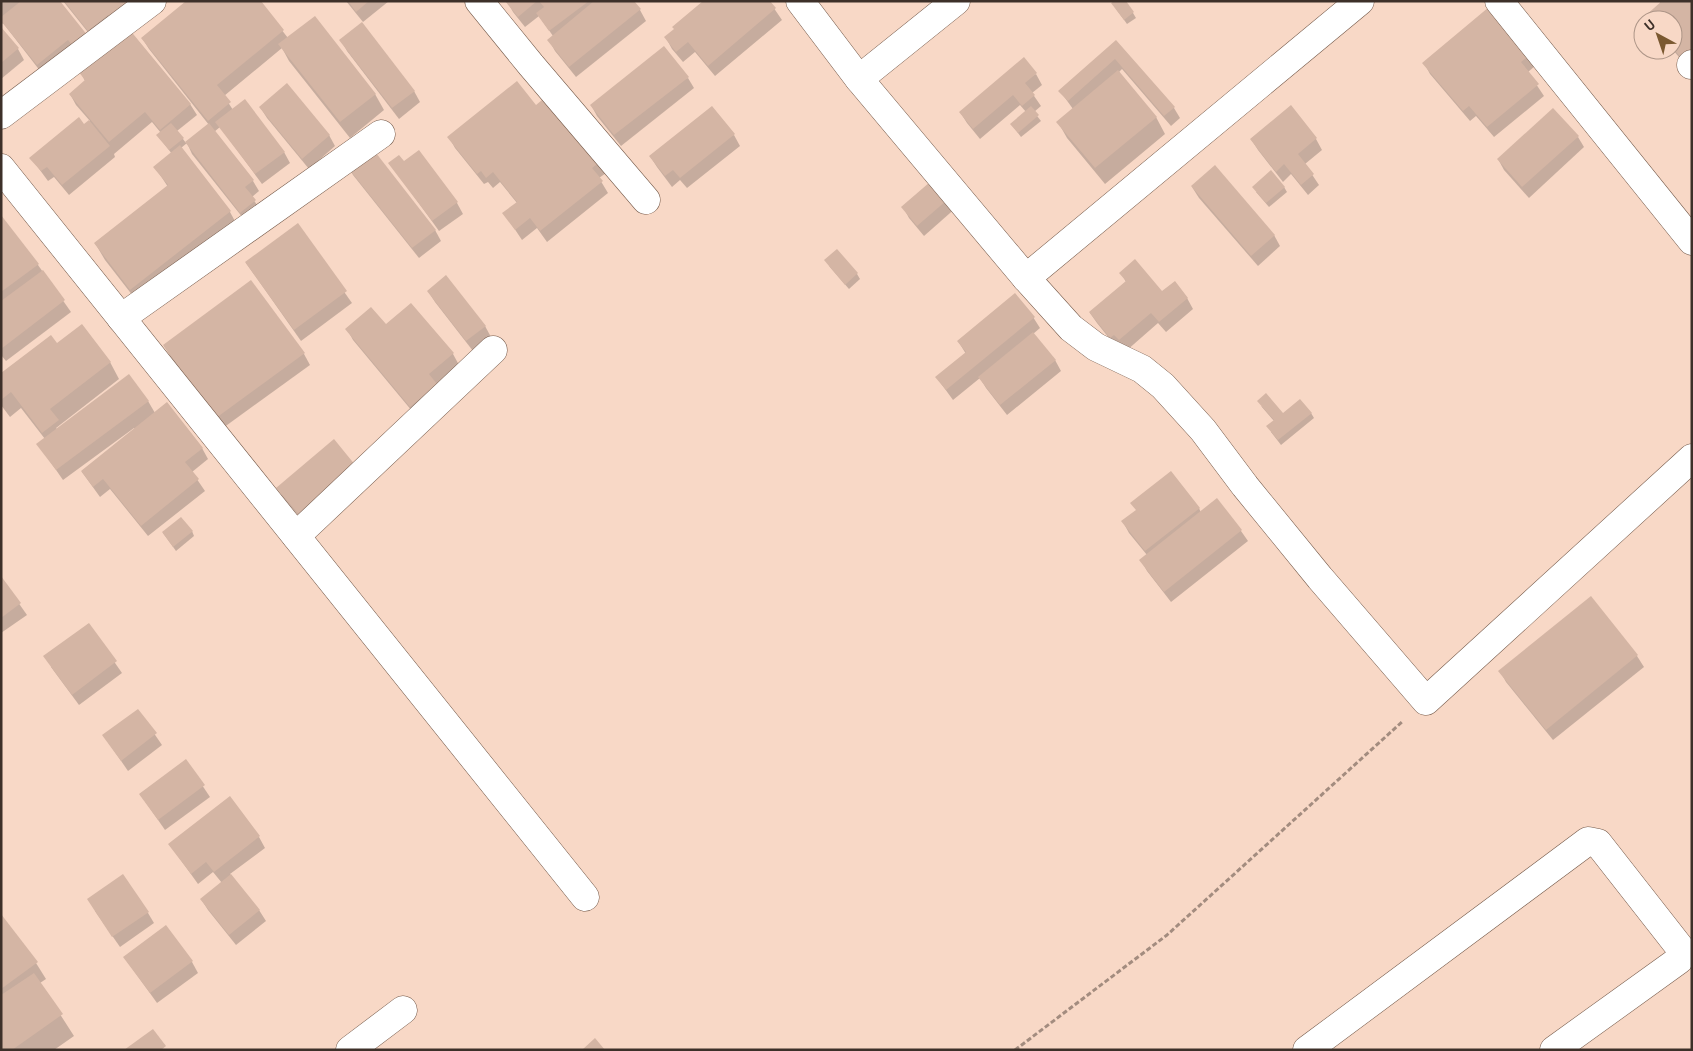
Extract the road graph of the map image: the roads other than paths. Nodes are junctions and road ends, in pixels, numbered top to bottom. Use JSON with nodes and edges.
{"nodes":[{"id":1,"x":152,"y":1,"type":"edge"},
{"id":2,"x":479,"y":1,"type":"edge"},
{"id":3,"x":800,"y":1,"type":"edge"},
{"id":4,"x":956,"y":1,"type":"edge"},
{"id":5,"x":1360,"y":1,"type":"edge"},
{"id":6,"x":1499,"y":1,"type":"edge"},
{"id":7,"x":859,"y":78,"type":"junction"},
{"id":8,"x":1,"y":115,"type":"edge"},
{"id":9,"x":381,"y":134,"type":"dead end"},
{"id":10,"x":1,"y":168,"type":"edge"},
{"id":11,"x":646,"y":200,"type":"dead end"},
{"id":12,"x":1692,"y":241,"type":"edge"},
{"id":13,"x":1026,"y":278,"type":"junction"},
{"id":14,"x":122,"y":318,"type":"junction"},
{"id":15,"x":493,"y":350,"type":"dead end"},
{"id":16,"x":1692,"y":458,"type":"edge"},
{"id":17,"x":296,"y":536,"type":"junction"},
{"id":18,"x":586,"y":898,"type":"dead end"},
{"id":19,"x":403,"y":1010,"type":"dead end"},
{"id":20,"x":350,"y":1050,"type":"edge"},
{"id":21,"x":1306,"y":1050,"type":"edge"},
{"id":22,"x":1554,"y":1050,"type":"edge"}],
"edges":[{"from":1,"to":8,"type":"street"},
{"from":2,"to":11,"type":"street"},
{"from":3,"to":7,"type":"street"},
{"from":4,"to":7,"type":"street"},
{"from":5,"to":13,"type":"street"},
{"from":6,"to":12,"type":"street"},
{"from":7,"to":13,"type":"street"},
{"from":9,"to":14,"type":"street"},
{"from":10,"to":14,"type":"street"},
{"from":13,"to":16,"type":"street"},
{"from":14,"to":17,"type":"street"},
{"from":15,"to":17,"type":"street"},
{"from":17,"to":18,"type":"street"},
{"from":19,"to":20,"type":"street"},
{"from":21,"to":22,"type":"street"}]}
